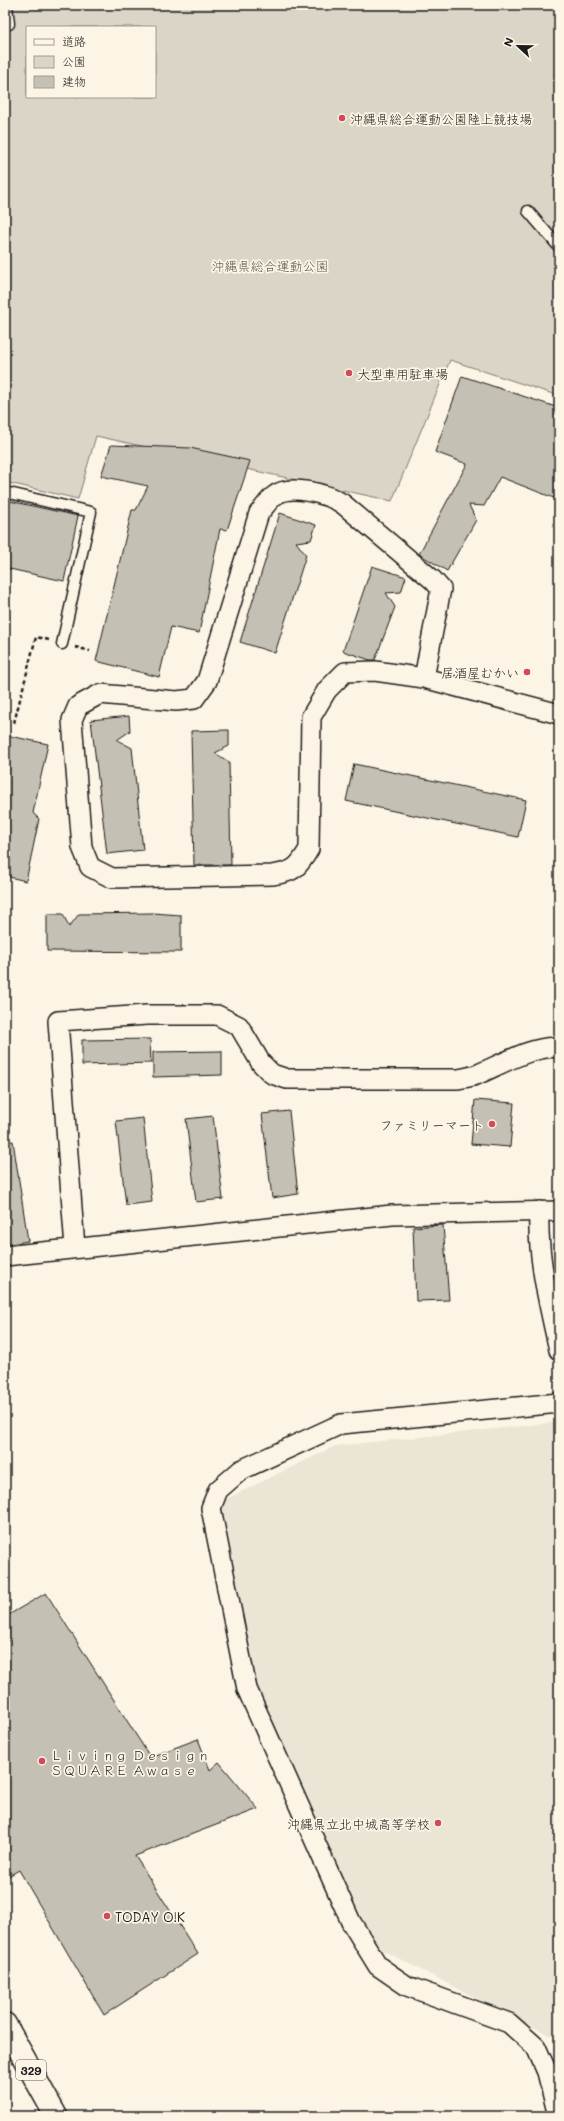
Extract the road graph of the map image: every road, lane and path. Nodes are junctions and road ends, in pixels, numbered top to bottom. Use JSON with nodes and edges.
{"nodes":[{"id":1,"x":7,"y":5,"type":"edge"},
{"id":2,"x":9,"y":24,"type":"dead end"},
{"id":3,"x":528,"y":211,"type":"dead end"},
{"id":4,"x":559,"y":247,"type":"edge"},
{"id":5,"x":5,"y":492,"type":"edge"},
{"id":6,"x":62,"y":644,"type":"junction"},
{"id":7,"x":90,"y":651,"type":"dead end"},
{"id":8,"x":424,"y":678,"type":"junction"},
{"id":9,"x":559,"y":714,"type":"edge"},
{"id":10,"x":14,"y":723,"type":"dead end"},
{"id":11,"x":559,"y":1048,"type":"edge"},
{"id":12,"x":540,"y":1211,"type":"junction"},
{"id":13,"x":559,"y":1211,"type":"edge"},
{"id":14,"x":75,"y":1248,"type":"junction"},
{"id":15,"x":5,"y":1256,"type":"edge"},
{"id":16,"x":559,"y":1350,"type":"edge"},
{"id":17,"x":559,"y":1403,"type":"edge"},
{"id":18,"x":5,"y":2024,"type":"edge"},
{"id":19,"x":56,"y":2116,"type":"edge"},
{"id":20,"x":558,"y":2116,"type":"edge"}],
"edges":[{"from":1,"to":2,"type":"lane"},
{"from":3,"to":4,"type":"lane"},
{"from":5,"to":6,"type":"lane"},
{"from":6,"to":7,"type":"path"},
{"from":6,"to":10,"type":"path"},
{"from":8,"to":8,"type":"street"},
{"from":8,"to":9,"type":"street"},
{"from":11,"to":14,"type":"street"},
{"from":12,"to":13,"type":"street"},
{"from":12,"to":14,"type":"street"},
{"from":12,"to":16,"type":"street"},
{"from":14,"to":15,"type":"street"},
{"from":17,"to":20,"type":"street"},
{"from":18,"to":19,"type":"highway","number":"329"}]}
